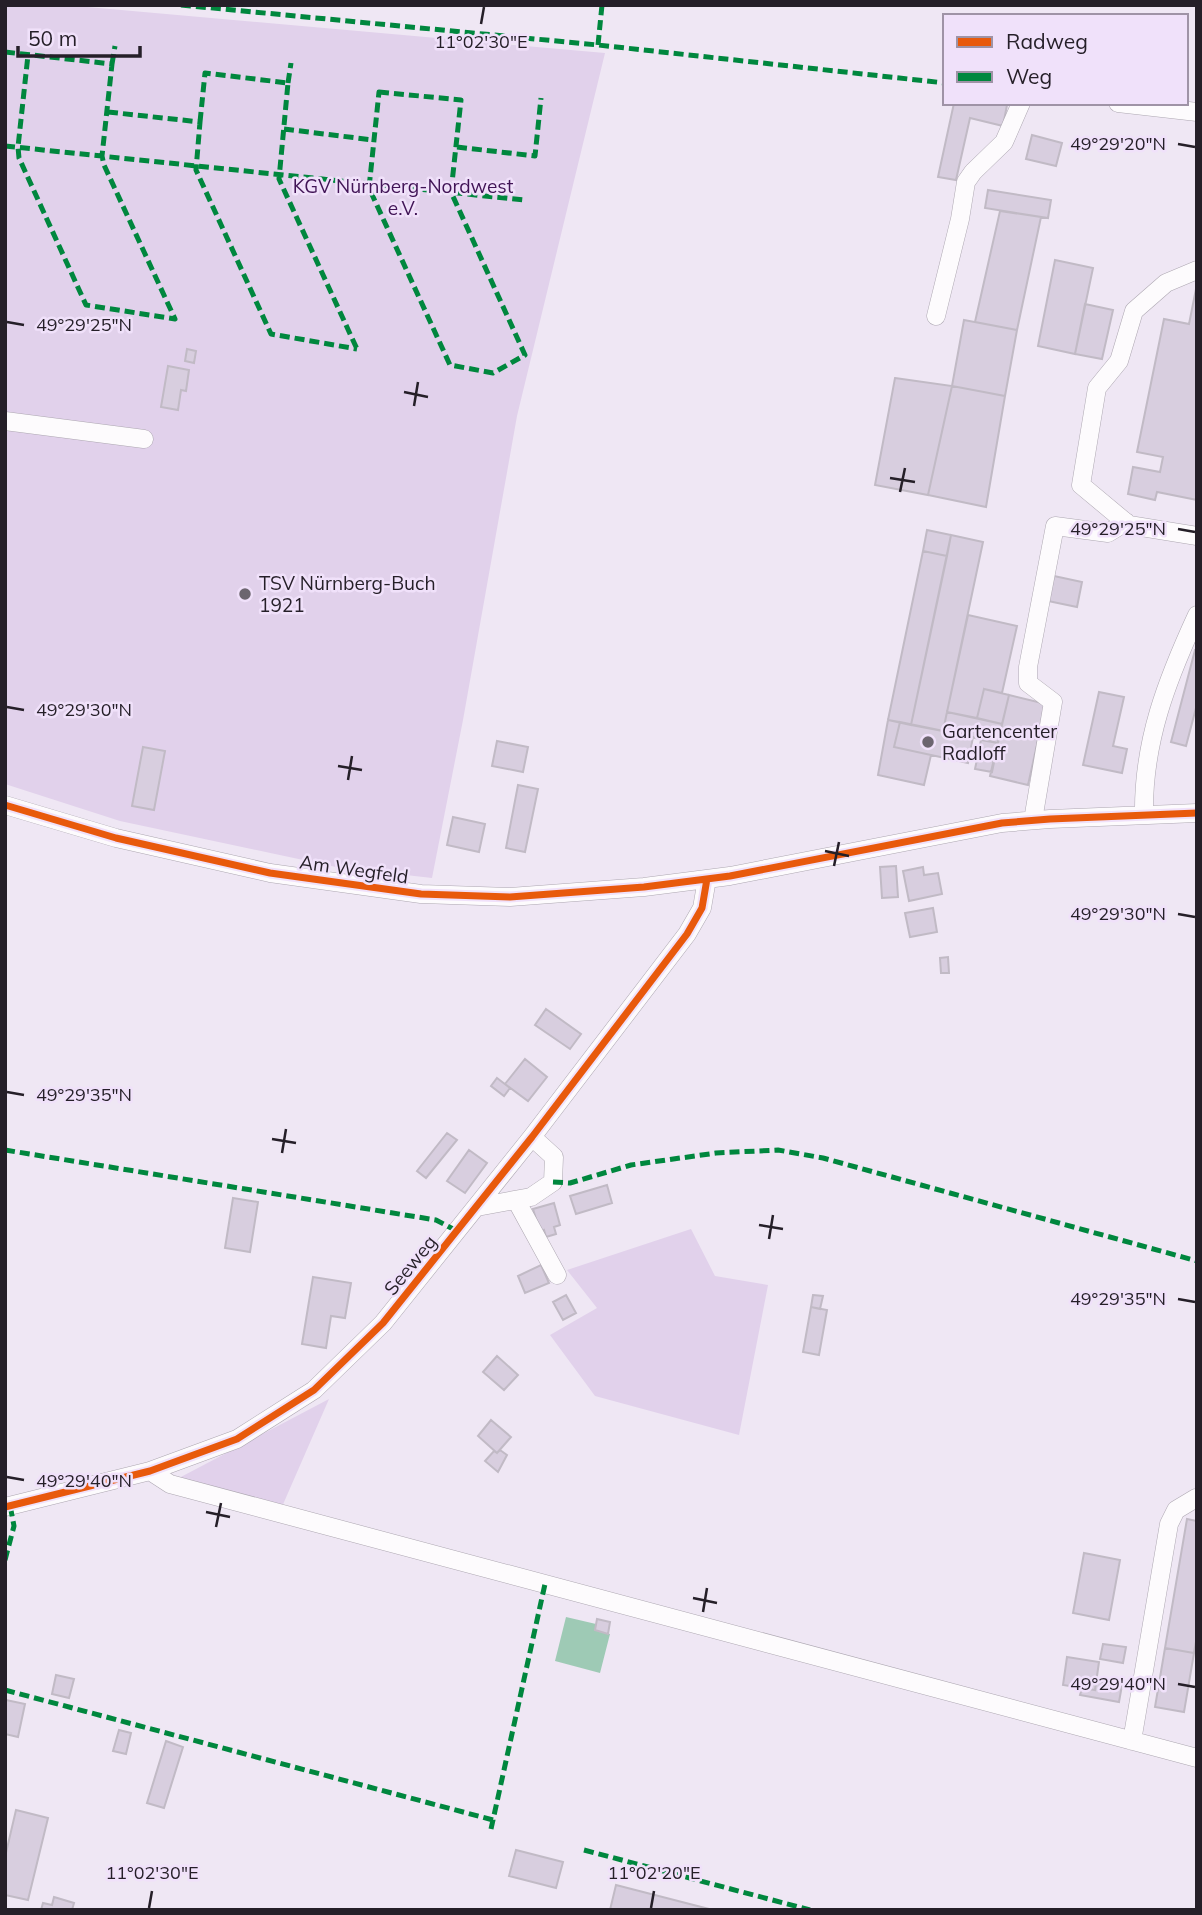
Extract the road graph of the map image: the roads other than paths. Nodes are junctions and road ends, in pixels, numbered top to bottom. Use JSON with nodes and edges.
{"nodes":[{"id":1,"x":1020,"y":105,"type":"edge"},
{"id":2,"x":1136,"y":105,"type":"edge"},
{"id":3,"x":1197,"y":112,"type":"edge"},
{"id":4,"x":1197,"y":270,"type":"edge"},
{"id":5,"x":936,"y":316,"type":"dead end"},
{"id":6,"x":5,"y":421,"type":"edge"},
{"id":7,"x":144,"y":439,"type":"dead end"},
{"id":8,"x":1126,"y":522,"type":"junction"},
{"id":9,"x":1197,"y":536,"type":"edge"},
{"id":10,"x":1197,"y":615,"type":"edge"},
{"id":11,"x":5,"y":805,"type":"edge"},
{"id":12,"x":1197,"y":813,"type":"edge"},
{"id":13,"x":1144,"y":814,"type":"junction"},
{"id":14,"x":1033,"y":820,"type":"junction"},
{"id":15,"x":707,"y":879,"type":"junction"},
{"id":16,"x":532,"y":1137,"type":"junction"},
{"id":17,"x":516,"y":1200,"type":"junction"},
{"id":18,"x":477,"y":1207,"type":"junction"},
{"id":19,"x":556,"y":1275,"type":"dead end"},
{"id":20,"x":150,"y":1471,"type":"junction"},
{"id":21,"x":1196,"y":1498,"type":"edge"},
{"id":22,"x":5,"y":1507,"type":"edge"},
{"id":23,"x":1132,"y":1741,"type":"junction"},
{"id":24,"x":1197,"y":1758,"type":"edge"}],
"edges":[{"from":1,"to":5,"type":"street"},
{"from":2,"to":3,"type":"street"},
{"from":4,"to":8,"type":"street"},
{"from":6,"to":7,"type":"street"},
{"from":8,"to":9,"type":"street"},
{"from":8,"to":14,"type":"street"},
{"from":10,"to":13,"type":"street"},
{"from":11,"to":15,"type":"street","name":"Am Wegfeld"},
{"from":12,"to":13,"type":"street","name":"Am Wegfeld"},
{"from":13,"to":14,"type":"street","name":"Am Wegfeld"},
{"from":14,"to":15,"type":"street","name":"Am Wegfeld"},
{"from":15,"to":16,"type":"street","name":"Seeweg"},
{"from":16,"to":17,"type":"street"},
{"from":16,"to":18,"type":"street","name":"Seeweg"},
{"from":17,"to":18,"type":"street"},
{"from":17,"to":19,"type":"street"},
{"from":18,"to":20,"type":"street","name":"Seeweg"},
{"from":20,"to":22,"type":"street","name":"Seeweg"},
{"from":20,"to":23,"type":"street"},
{"from":21,"to":23,"type":"street"},
{"from":23,"to":24,"type":"street"}]}
